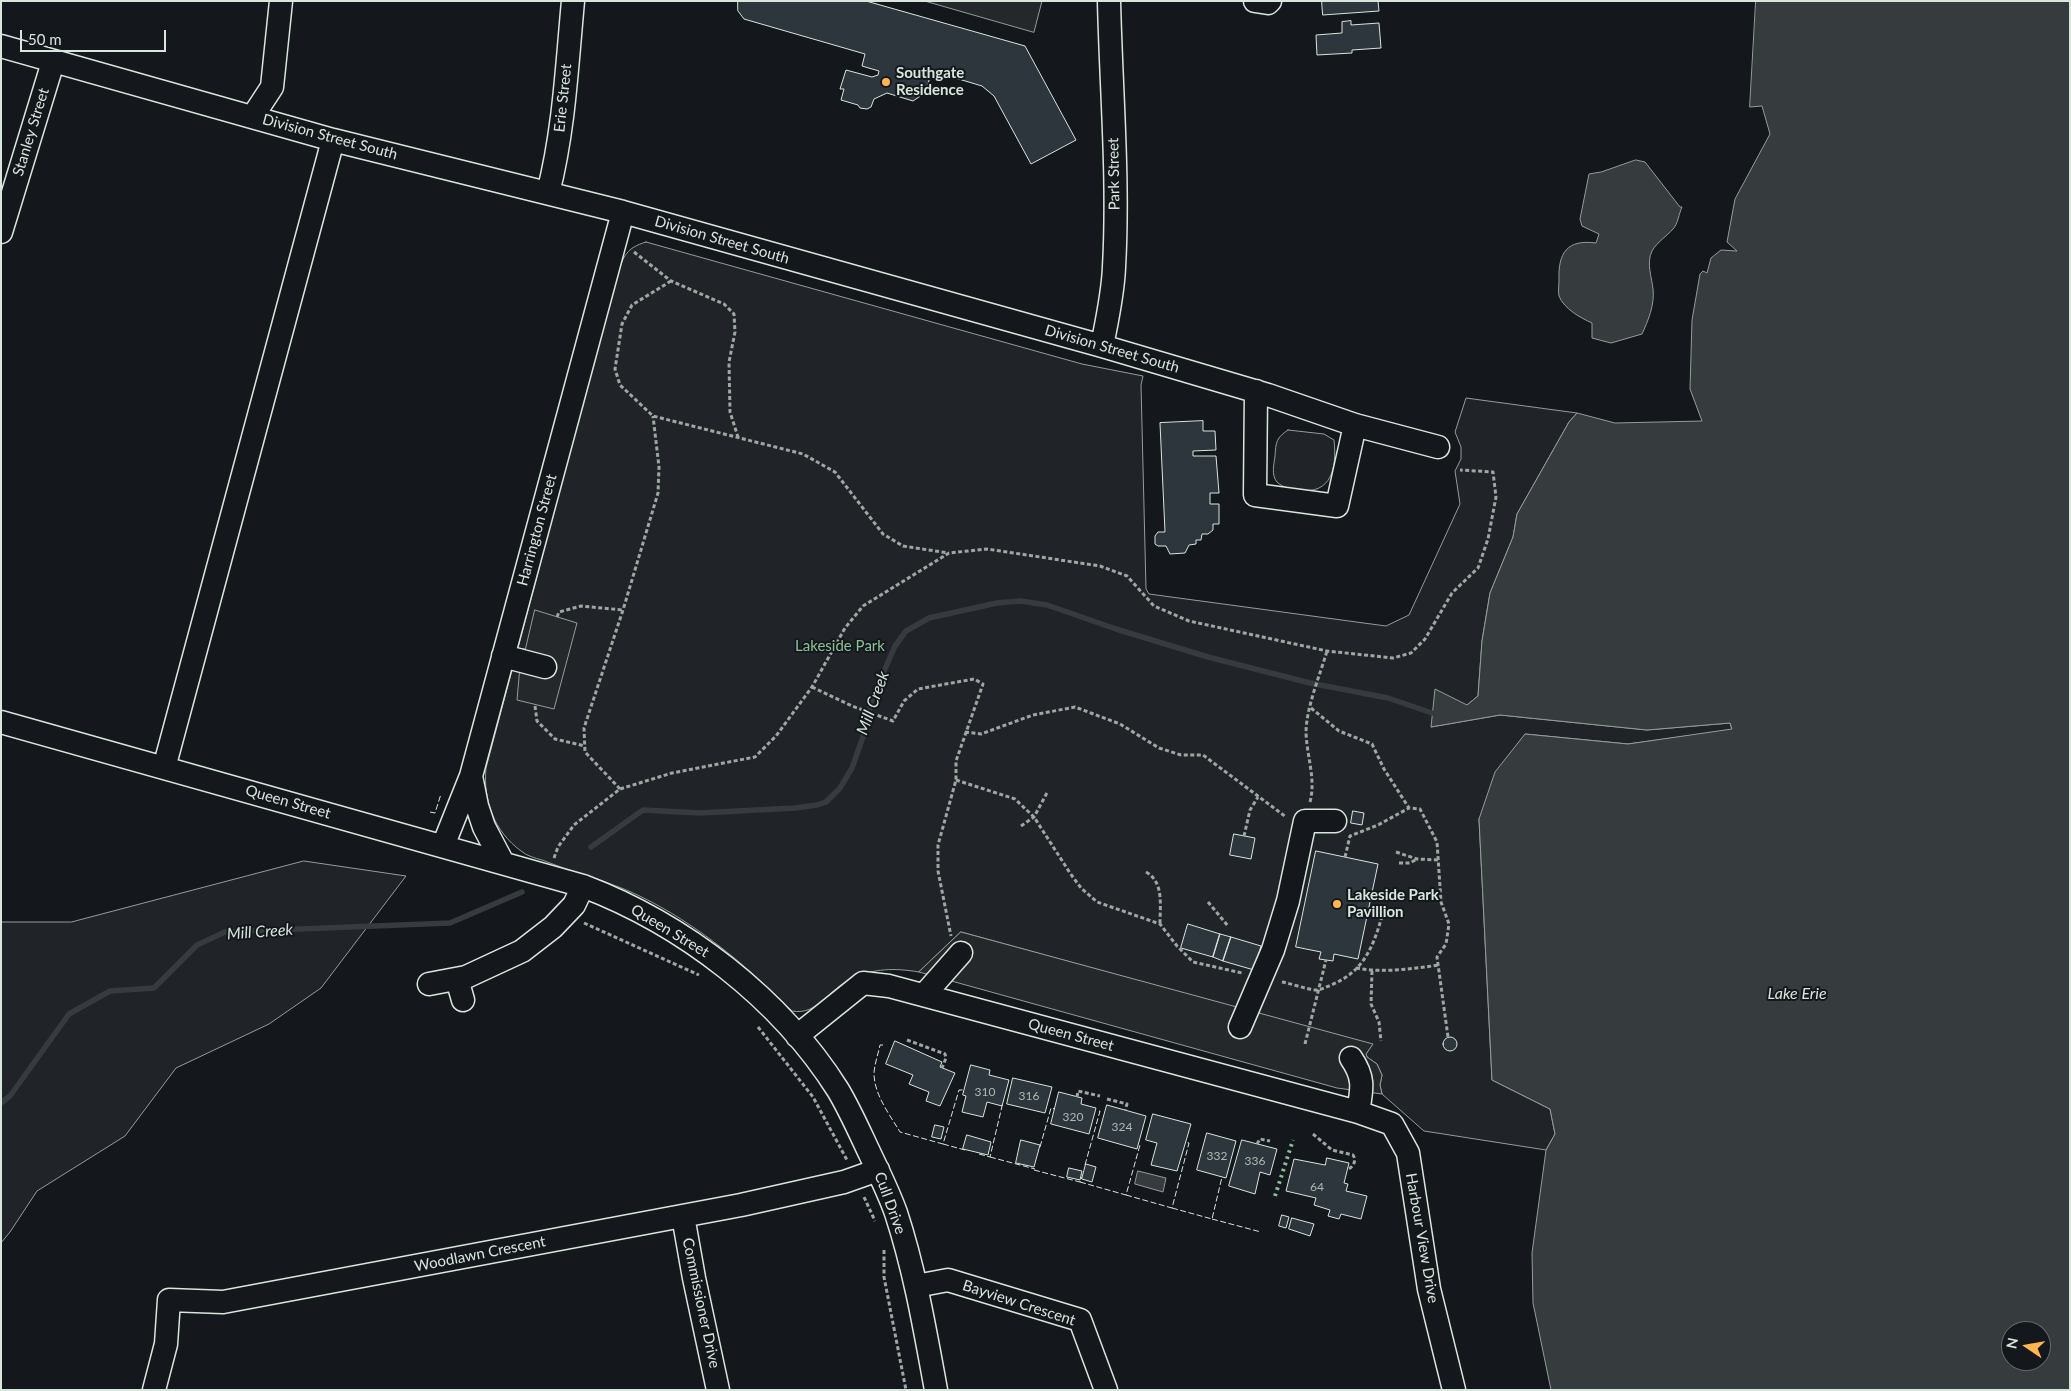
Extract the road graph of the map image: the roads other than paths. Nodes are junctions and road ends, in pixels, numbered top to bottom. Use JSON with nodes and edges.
{"nodes":[{"id":1,"x":281,"y":1,"type":"edge"},
{"id":2,"x":573,"y":1,"type":"edge"},
{"id":3,"x":1109,"y":1,"type":"edge"},
{"id":4,"x":1255,"y":1,"type":"edge"},
{"id":5,"x":1270,"y":1,"type":"edge"},
{"id":6,"x":1,"y":46,"type":"edge"},
{"id":7,"x":53,"y":62,"type":"junction"},
{"id":8,"x":254,"y":116,"type":"junction"},
{"id":9,"x":334,"y":140,"type":"junction"},
{"id":10,"x":548,"y":194,"type":"junction"},
{"id":11,"x":623,"y":212,"type":"junction"},
{"id":12,"x":1,"y":232,"type":"edge"},
{"id":13,"x":1102,"y":346,"type":"junction"},
{"id":14,"x":1256,"y":391,"type":"junction"},
{"id":15,"x":1354,"y":426,"type":"junction"},
{"id":16,"x":1438,"y":447,"type":"dead end"},
{"id":17,"x":503,"y":656,"type":"junction"},
{"id":18,"x":546,"y":667,"type":"dead end"},
{"id":19,"x":1,"y":722,"type":"edge"},
{"id":20,"x":164,"y":768,"type":"junction"},
{"id":21,"x":471,"y":776,"type":"junction"},
{"id":22,"x":1335,"y":821,"type":"dead end"},
{"id":23,"x":443,"y":846,"type":"junction"},
{"id":24,"x":503,"y":863,"type":"junction"},
{"id":25,"x":583,"y":886,"type":"junction"},
{"id":26,"x":956,"y":945,"type":"road end"},
{"id":27,"x":429,"y":984,"type":"dead end"},
{"id":28,"x":924,"y":995,"type":"junction"},
{"id":29,"x":1240,"y":1027,"type":"dead end"},
{"id":30,"x":797,"y":1036,"type":"junction"},
{"id":31,"x":1351,"y":1058,"type":"dead end"},
{"id":32,"x":1358,"y":1112,"type":"junction"},
{"id":33,"x":878,"y":1170,"type":"junction"},
{"id":34,"x":684,"y":1216,"type":"junction"},
{"id":35,"x":916,"y":1286,"type":"junction"},
{"id":36,"x":154,"y":1390,"type":"edge"},
{"id":37,"x":718,"y":1390,"type":"edge"},
{"id":38,"x":936,"y":1390,"type":"edge"},
{"id":39,"x":1106,"y":1390,"type":"edge"},
{"id":40,"x":1454,"y":1390,"type":"edge"}],
"edges":[{"from":1,"to":8,"type":"street"},
{"from":2,"to":10,"type":"street","name":"Erie Street"},
{"from":3,"to":13,"type":"street","name":"Park Street"},
{"from":4,"to":5,"type":"street"},
{"from":6,"to":7,"type":"street","name":"Division Street South"},
{"from":7,"to":8,"type":"street","name":"Division Street South"},
{"from":7,"to":12,"type":"street","name":"Stanley Street"},
{"from":8,"to":9,"type":"street","name":"Division Street South"},
{"from":9,"to":10,"type":"street","name":"Division Street South"},
{"from":9,"to":20,"type":"street"},
{"from":10,"to":11,"type":"street","name":"Division Street South"},
{"from":11,"to":13,"type":"street","name":"Division Street South"},
{"from":11,"to":17,"type":"street","name":"Harrington Street"},
{"from":13,"to":14,"type":"street","name":"Division Street South"},
{"from":14,"to":15,"type":"street","name":"Division Street South"},
{"from":14,"to":15,"type":"street"},
{"from":15,"to":16,"type":"street","name":"Division Street South"},
{"from":17,"to":18,"type":"street"},
{"from":17,"to":21,"type":"street","name":"Harrington Street"},
{"from":19,"to":20,"type":"street","name":"Queen Street"},
{"from":20,"to":23,"type":"street","name":"Queen Street"},
{"from":21,"to":23,"type":"street","name":"Harrington Street"},
{"from":21,"to":24,"type":"street"},
{"from":22,"to":29,"type":"street"},
{"from":23,"to":24,"type":"street","name":"Queen Street"},
{"from":24,"to":25,"type":"street","name":"Queen Street"},
{"from":25,"to":27,"type":"street"},
{"from":25,"to":30,"type":"street","name":"Queen Street"},
{"from":26,"to":28,"type":"street"},
{"from":28,"to":30,"type":"street","name":"Queen Street"},
{"from":28,"to":32,"type":"street","name":"Queen Street"},
{"from":30,"to":33,"type":"street","name":"Cull Drive"},
{"from":31,"to":32,"type":"street"},
{"from":32,"to":40,"type":"street","name":"Harbour View Drive"},
{"from":33,"to":34,"type":"street","name":"Woodlawn Crescent"},
{"from":33,"to":35,"type":"street","name":"Cull Drive"},
{"from":34,"to":36,"type":"street","name":"Woodlawn Crescent"},
{"from":34,"to":37,"type":"street","name":"Commissioner Drive"},
{"from":35,"to":38,"type":"street","name":"Cull Drive"},
{"from":35,"to":39,"type":"street","name":"Bayview Crescent"}]}
